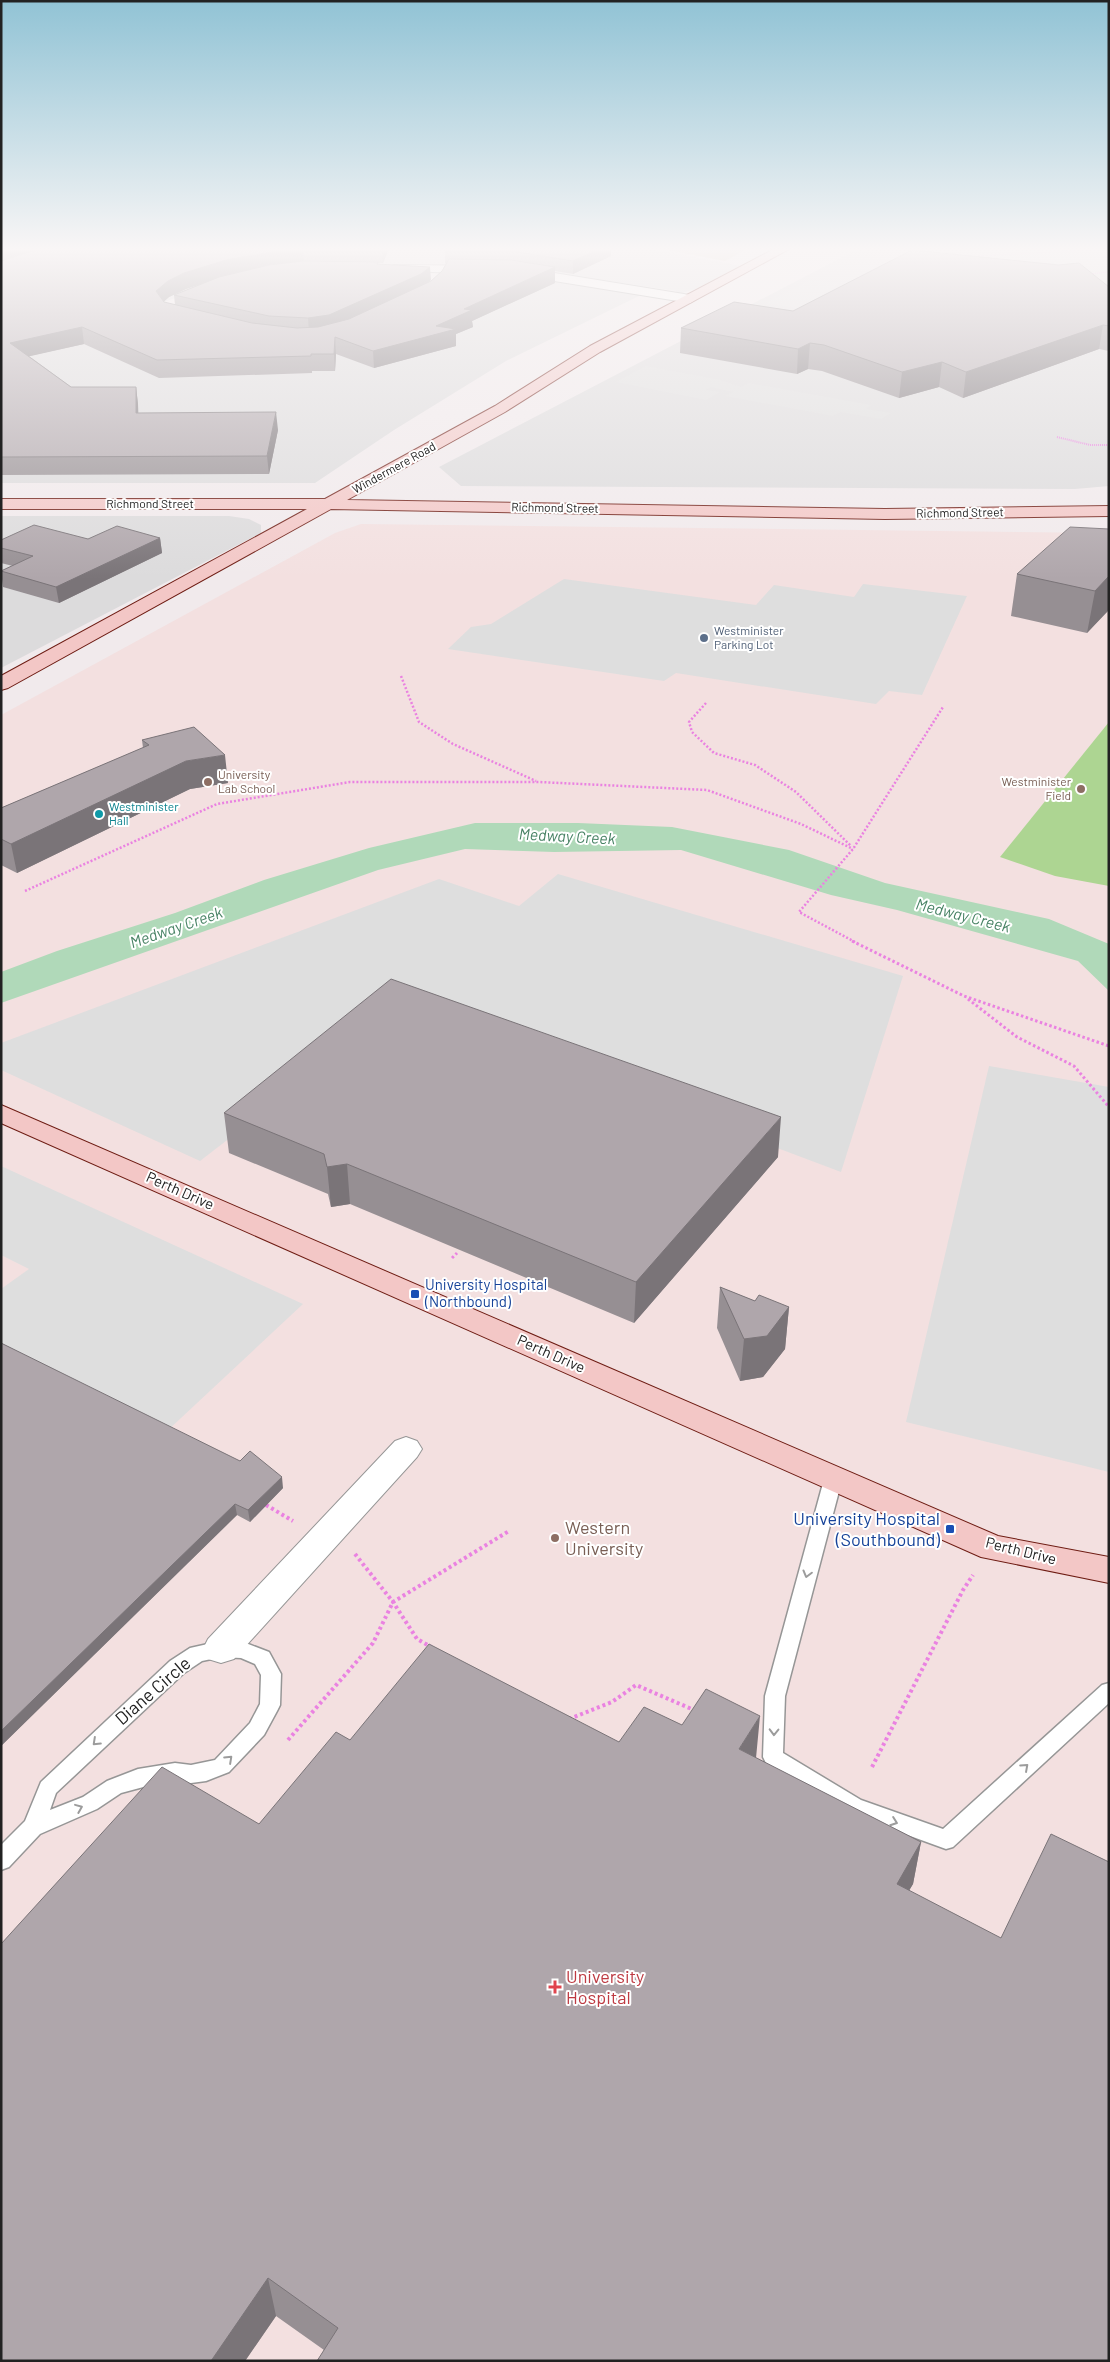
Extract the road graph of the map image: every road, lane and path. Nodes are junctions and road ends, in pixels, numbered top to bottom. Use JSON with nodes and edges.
{"nodes":[{"id":1,"x":580,"y":358,"type":"edge"},
{"id":2,"x":1057,"y":438,"type":"dead end"},
{"id":3,"x":1109,"y":445,"type":"edge"},
{"id":4,"x":409,"y":459,"type":"junction"},
{"id":5,"x":1,"y":504,"type":"edge"},
{"id":6,"x":213,"y":504,"type":"junction"},
{"id":7,"x":329,"y":504,"type":"junction"},
{"id":8,"x":464,"y":506,"type":"junction"},
{"id":9,"x":1109,"y":512,"type":"edge"},
{"id":10,"x":264,"y":526,"type":"junction"},
{"id":11,"x":401,"y":676,"type":"dead end"},
{"id":12,"x":1,"y":684,"type":"edge"},
{"id":13,"x":706,"y":703,"type":"dead end"},
{"id":14,"x":943,"y":707,"type":"dead end"},
{"id":15,"x":539,"y":782,"type":"junction"},
{"id":16,"x":853,"y":849,"type":"junction"},
{"id":17,"x":25,"y":891,"type":"dead end"},
{"id":18,"x":964,"y":996,"type":"junction"},
{"id":19,"x":1109,"y":1046,"type":"edge"},
{"id":20,"x":1109,"y":1107,"type":"edge"},
{"id":21,"x":1,"y":1113,"type":"edge"},
{"id":22,"x":457,"y":1253,"type":"dead end"},
{"id":23,"x":452,"y":1258,"type":"dead end"},
{"id":24,"x":406,"y":1450,"type":"dead end"},
{"id":25,"x":834,"y":1476,"type":"junction"},
{"id":26,"x":266,"y":1505,"type":"edge"},
{"id":27,"x":509,"y":1531,"type":"dead end"},
{"id":28,"x":325,"y":1536,"type":"junction"},
{"id":29,"x":993,"y":1548,"type":"junction"},
{"id":30,"x":1109,"y":1570,"type":"edge"},
{"id":31,"x":393,"y":1602,"type":"junction"},
{"id":32,"x":221,"y":1649,"type":"junction"},
{"id":33,"x":434,"y":1649,"type":"edge"},
{"id":34,"x":1109,"y":1691,"type":"edge"},
{"id":35,"x":699,"y":1712,"type":"edge"},
{"id":36,"x":560,"y":1722,"type":"edge"},
{"id":37,"x":288,"y":1740,"type":"dead end"},
{"id":38,"x":872,"y":1767,"type":"dead end"},
{"id":39,"x":34,"y":1827,"type":"junction"},
{"id":40,"x":1,"y":1860,"type":"edge"}],
"edges":[{"from":1,"to":4,"type":"main road","name":"Windermere Road"},
{"from":2,"to":3,"type":"path"},
{"from":4,"to":7,"type":"main road","name":"Windermere Road"},
{"from":4,"to":8,"type":"main road"},
{"from":5,"to":6,"type":"main road","name":"Richmond Street"},
{"from":6,"to":7,"type":"main road","name":"Richmond Street"},
{"from":6,"to":10,"type":"main road"},
{"from":7,"to":8,"type":"main road","name":"Richmond Street"},
{"from":7,"to":10,"type":"main road","name":"Windermere Road"},
{"from":8,"to":9,"type":"main road","name":"Richmond Street"},
{"from":10,"to":12,"type":"main road","name":"Windermere Road"},
{"from":11,"to":15,"type":"path"},
{"from":13,"to":16,"type":"path"},
{"from":14,"to":16,"type":"path"},
{"from":15,"to":16,"type":"path"},
{"from":15,"to":17,"type":"path"},
{"from":16,"to":18,"type":"path"},
{"from":18,"to":19,"type":"path"},
{"from":18,"to":20,"type":"path"},
{"from":21,"to":25,"type":"main road","name":"Perth Drive"},
{"from":22,"to":23,"type":"path"},
{"from":24,"to":28,"type":"street"},
{"from":25,"to":29,"type":"main road","name":"Perth Drive"},
{"from":25,"to":34,"type":"lane","one_way":true},
{"from":26,"to":28,"type":"path"},
{"from":27,"to":31,"type":"path"},
{"from":28,"to":31,"type":"path"},
{"from":28,"to":32,"type":"street"},
{"from":29,"to":30,"type":"main road","name":"Perth Drive"},
{"from":29,"to":38,"type":"path"},
{"from":31,"to":33,"type":"path"},
{"from":31,"to":37,"type":"path"},
{"from":32,"to":39,"type":"lane","name":"Diane Circle","one_way":true},
{"from":39,"to":32,"type":"lane","name":"Diane Circle","one_way":true},
{"from":35,"to":36,"type":"path"},
{"from":39,"to":40,"type":"lane"}]}
